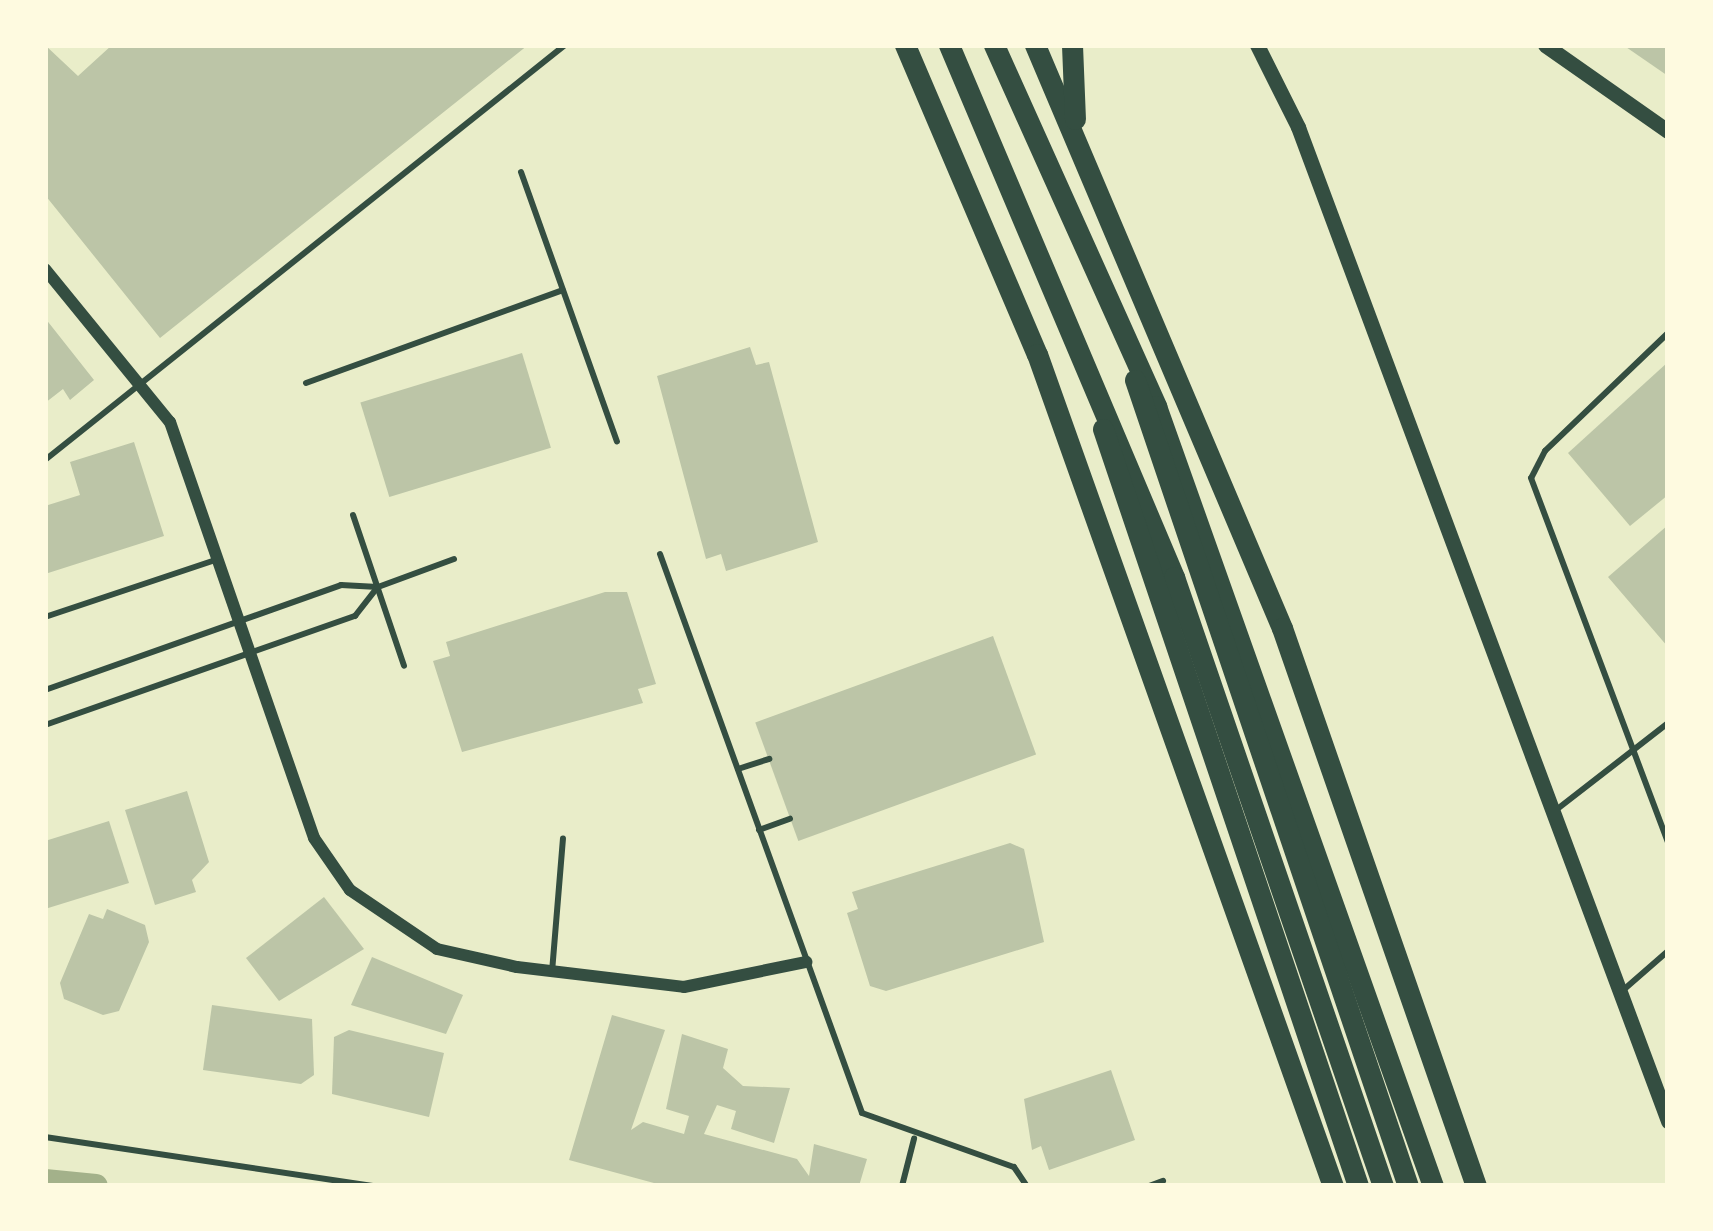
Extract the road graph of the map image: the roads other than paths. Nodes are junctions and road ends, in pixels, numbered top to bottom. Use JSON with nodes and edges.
{"nodes":[{"id":1,"x":566,"y":45,"type":"edge"},
{"id":2,"x":905,"y":45,"type":"edge"},
{"id":3,"x":949,"y":45,"type":"edge"},
{"id":4,"x":994,"y":45,"type":"edge"},
{"id":5,"x":1035,"y":45,"type":"edge"},
{"id":6,"x":1072,"y":45,"type":"edge"},
{"id":7,"x":1257,"y":45,"type":"edge"},
{"id":8,"x":1545,"y":45,"type":"edge"},
{"id":9,"x":1569,"y":51,"type":"edge"},
{"id":10,"x":1668,"y":131,"type":"edge"},
{"id":11,"x":1076,"y":132,"type":"junction"},
{"id":12,"x":521,"y":172,"type":"dead end"},
{"id":13,"x":45,"y":269,"type":"edge"},
{"id":14,"x":563,"y":290,"type":"junction"},
{"id":15,"x":1668,"y":333,"type":"edge"},
{"id":16,"x":1133,"y":368,"type":"junction"},
{"id":17,"x":306,"y":383,"type":"dead end"},
{"id":18,"x":1097,"y":387,"type":"junction"},
{"id":19,"x":144,"y":388,"type":"junction"},
{"id":20,"x":617,"y":441,"type":"dead end"},
{"id":21,"x":45,"y":460,"type":"edge"},
{"id":22,"x":352,"y":515,"type":"dead end"},
{"id":23,"x":660,"y":554,"type":"dead end"},
{"id":24,"x":221,"y":558,"type":"junction"},
{"id":25,"x":454,"y":559,"type":"dead end"},
{"id":26,"x":378,"y":587,"type":"junction"},
{"id":27,"x":45,"y":617,"type":"edge"},
{"id":28,"x":243,"y":620,"type":"junction"},
{"id":29,"x":254,"y":652,"type":"junction"},
{"id":30,"x":404,"y":666,"type":"dead end"},
{"id":31,"x":45,"y":690,"type":"edge"},
{"id":32,"x":1668,"y":722,"type":"edge"},
{"id":33,"x":45,"y":725,"type":"edge"},
{"id":34,"x":1634,"y":755,"type":"junction"},
{"id":35,"x":769,"y":759,"type":"dead end"},
{"id":36,"x":737,"y":770,"type":"junction"},
{"id":37,"x":1553,"y":812,"type":"junction"},
{"id":38,"x":790,"y":819,"type":"dead end"},
{"id":39,"x":759,"y":830,"type":"junction"},
{"id":40,"x":563,"y":838,"type":"dead end"},
{"id":41,"x":1668,"y":843,"type":"edge"},
{"id":42,"x":1668,"y":951,"type":"edge"},
{"id":43,"x":806,"y":962,"type":"junction"},
{"id":44,"x":552,"y":972,"type":"junction"},
{"id":45,"x":1621,"y":992,"type":"junction"},
{"id":46,"x":1666,"y":1111,"type":"edge"},
{"id":47,"x":45,"y":1137,"type":"edge"},
{"id":48,"x":914,"y":1138,"type":"junction"},
{"id":49,"x":1163,"y":1181,"type":"dead end"},
{"id":50,"x":374,"y":1186,"type":"edge"},
{"id":51,"x":902,"y":1186,"type":"edge"},
{"id":52,"x":1027,"y":1186,"type":"edge"},
{"id":53,"x":1149,"y":1186,"type":"edge"},
{"id":54,"x":1333,"y":1186,"type":"edge"},
{"id":55,"x":1358,"y":1186,"type":"edge"},
{"id":56,"x":1383,"y":1186,"type":"edge"},
{"id":57,"x":1408,"y":1186,"type":"edge"},
{"id":58,"x":1433,"y":1186,"type":"edge"},
{"id":59,"x":1476,"y":1186,"type":"edge"}],
"edges":[{"from":1,"to":19,"type":"lane"},
{"from":2,"to":54,"type":"highway"},
{"from":3,"to":18,"type":"highway"},
{"from":4,"to":16,"type":"highway"},
{"from":5,"to":11,"type":"highway"},
{"from":6,"to":11,"type":"highway"},
{"from":7,"to":37,"type":"street"},
{"from":8,"to":9,"type":"street"},
{"from":9,"to":10,"type":"street"},
{"from":11,"to":59,"type":"highway"},
{"from":12,"to":14,"type":"lane"},
{"from":13,"to":19,"type":"street"},
{"from":14,"to":17,"type":"lane"},
{"from":14,"to":20,"type":"lane"},
{"from":15,"to":34,"type":"lane"},
{"from":16,"to":57,"type":"highway"},
{"from":16,"to":58,"type":"highway"},
{"from":18,"to":55,"type":"highway"},
{"from":18,"to":56,"type":"highway"},
{"from":19,"to":21,"type":"lane"},
{"from":19,"to":24,"type":"street"},
{"from":22,"to":26,"type":"lane"},
{"from":23,"to":36,"type":"lane"},
{"from":24,"to":27,"type":"lane"},
{"from":24,"to":28,"type":"street"},
{"from":25,"to":26,"type":"lane"},
{"from":26,"to":28,"type":"lane"},
{"from":26,"to":29,"type":"lane"},
{"from":26,"to":30,"type":"lane"},
{"from":28,"to":29,"type":"street"},
{"from":28,"to":31,"type":"lane"},
{"from":29,"to":33,"type":"lane"},
{"from":29,"to":44,"type":"street"},
{"from":32,"to":34,"type":"lane"},
{"from":34,"to":37,"type":"lane"},
{"from":34,"to":41,"type":"lane"},
{"from":35,"to":36,"type":"lane"},
{"from":36,"to":39,"type":"lane"},
{"from":37,"to":45,"type":"street"},
{"from":38,"to":39,"type":"lane"},
{"from":39,"to":43,"type":"lane"},
{"from":40,"to":44,"type":"lane"},
{"from":42,"to":45,"type":"lane"},
{"from":43,"to":44,"type":"street"},
{"from":43,"to":48,"type":"lane"},
{"from":45,"to":46,"type":"street"},
{"from":47,"to":50,"type":"lane"},
{"from":48,"to":51,"type":"lane"},
{"from":48,"to":52,"type":"lane"},
{"from":49,"to":53,"type":"lane"}]}
